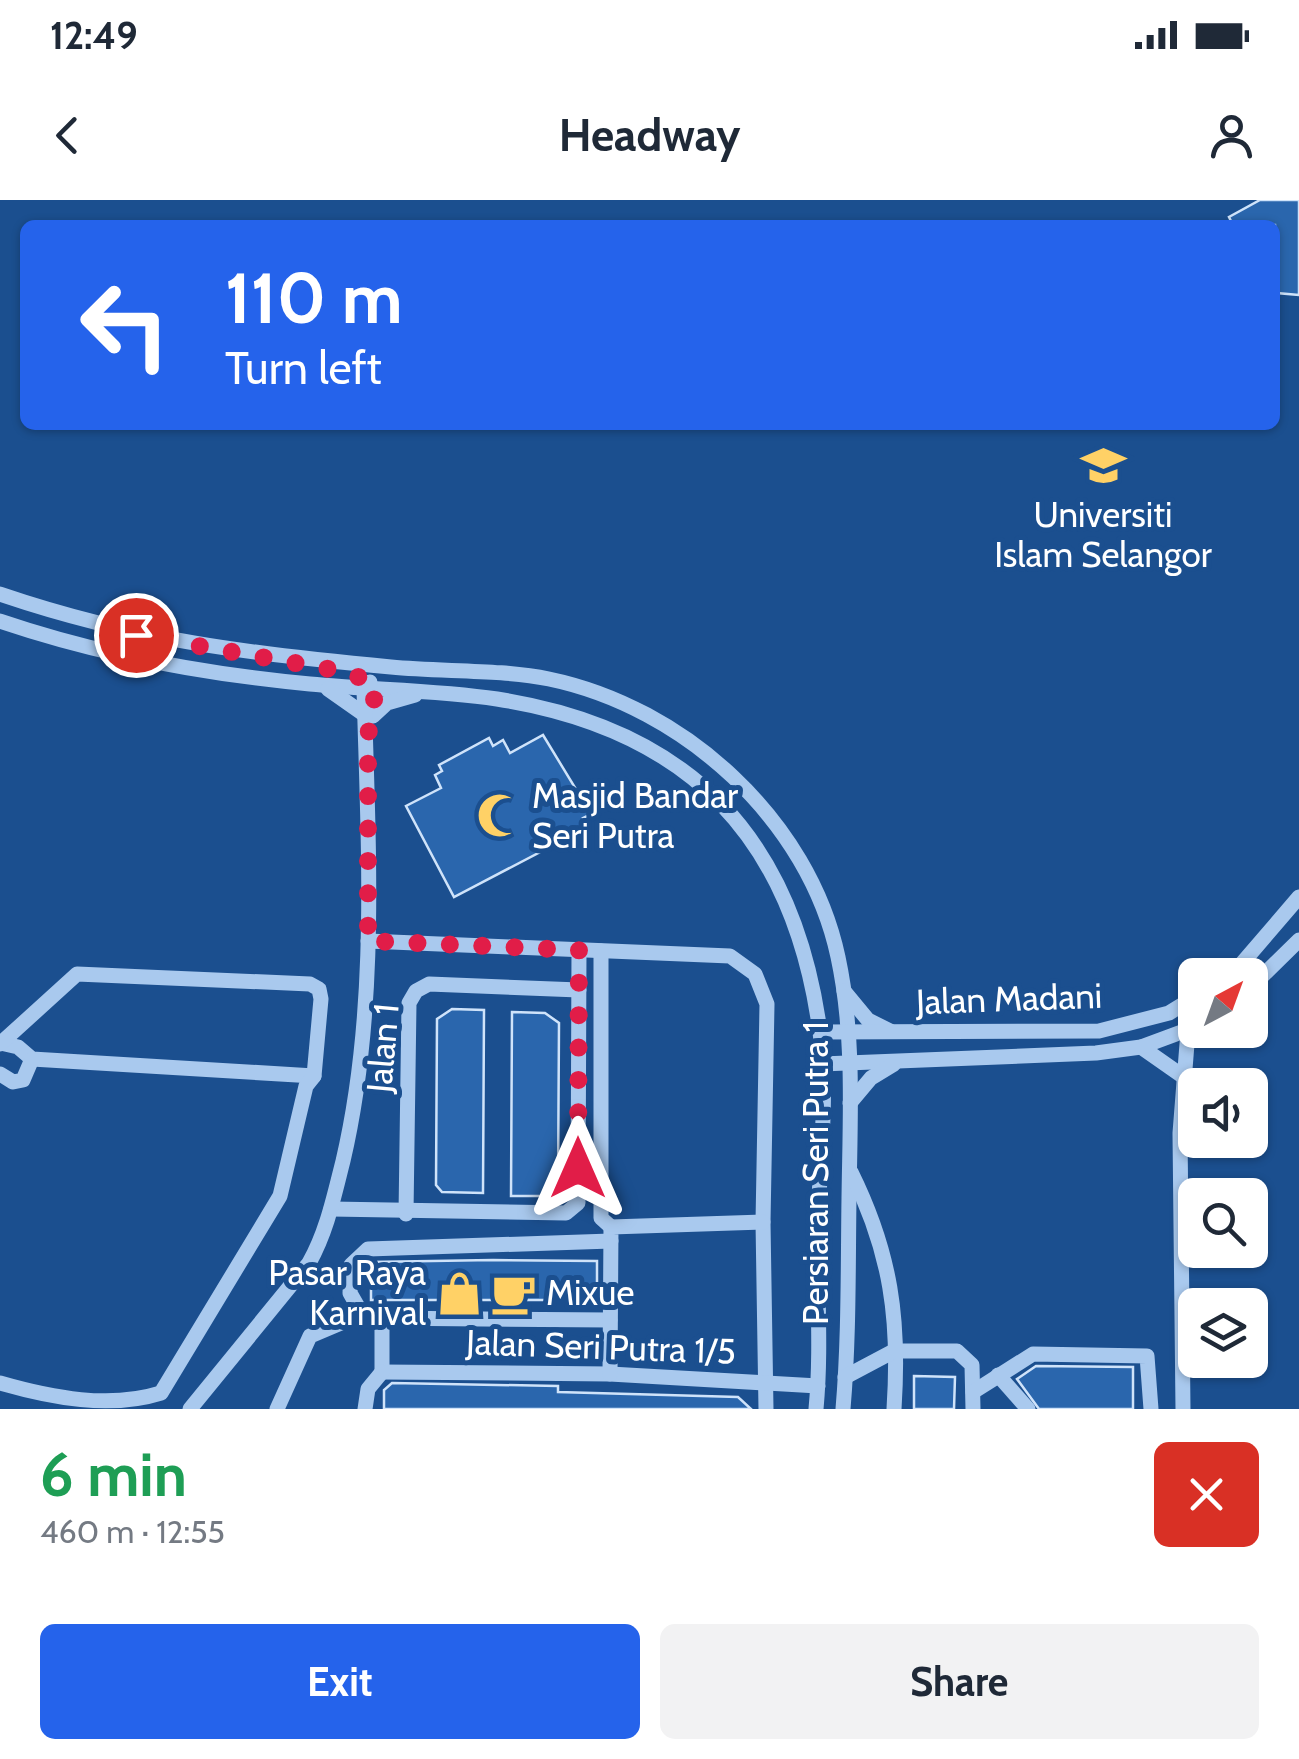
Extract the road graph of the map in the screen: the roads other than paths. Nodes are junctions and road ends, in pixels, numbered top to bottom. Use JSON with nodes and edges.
{"nodes":[{"id":1,"x":0,"y":594,"type":"edge"},
{"id":2,"x":0,"y":621,"type":"edge"},
{"id":3,"x":259,"y":655,"type":"junction"},
{"id":4,"x":452,"y":672,"type":"junction"},
{"id":5,"x":312,"y":684,"type":"junction"},
{"id":6,"x":370,"y":686,"type":"junction"},
{"id":7,"x":429,"y":692,"type":"junction"},
{"id":8,"x":369,"y":716,"type":"junction"},
{"id":9,"x":1299,"y":897,"type":"edge"},
{"id":10,"x":1299,"y":940,"type":"edge"},
{"id":11,"x":368,"y":941,"type":"junction"},
{"id":12,"x":579,"y":950,"type":"junction"},
{"id":13,"x":601,"y":951,"type":"junction"},
{"id":14,"x":1247,"y":958,"type":"edge"},
{"id":15,"x":1268,"y":970,"type":"edge"},
{"id":16,"x":842,"y":988,"type":"junction"},
{"id":17,"x":579,"y":990,"type":"junction"},
{"id":18,"x":1178,"y":1007,"type":"edge"},
{"id":19,"x":820,"y":1032,"type":"junction"},
{"id":20,"x":896,"y":1032,"type":"junction"},
{"id":21,"x":849,"y":1033,"type":"junction"},
{"id":22,"x":1178,"y":1034,"type":"edge"},
{"id":23,"x":1,"y":1044,"type":"edge"},
{"id":24,"x":1141,"y":1048,"type":"junction"},
{"id":25,"x":32,"y":1059,"type":"junction"},
{"id":26,"x":898,"y":1062,"type":"junction"},
{"id":27,"x":822,"y":1064,"type":"junction"},
{"id":28,"x":850,"y":1064,"type":"junction"},
{"id":29,"x":1178,"y":1072,"type":"edge"},
{"id":30,"x":0,"y":1074,"type":"edge"},
{"id":31,"x":314,"y":1076,"type":"junction"},
{"id":32,"x":850,"y":1103,"type":"junction"},
{"id":33,"x":1182,"y":1158,"type":"edge"},
{"id":34,"x":849,"y":1168,"type":"junction"},
{"id":35,"x":331,"y":1209,"type":"junction"},
{"id":36,"x":406,"y":1214,"type":"junction"},
{"id":37,"x":763,"y":1222,"type":"junction"},
{"id":38,"x":611,"y":1234,"type":"junction"},
{"id":39,"x":362,"y":1314,"type":"junction"},
{"id":40,"x":382,"y":1318,"type":"junction"},
{"id":41,"x":610,"y":1320,"type":"junction"},
{"id":42,"x":847,"y":1347,"type":"junction"},
{"id":43,"x":894,"y":1350,"type":"junction"},
{"id":44,"x":820,"y":1356,"type":"junction"},
{"id":45,"x":382,"y":1372,"type":"junction"},
{"id":46,"x":610,"y":1374,"type":"junction"},
{"id":47,"x":998,"y":1374,"type":"junction"},
{"id":48,"x":846,"y":1377,"type":"junction"},
{"id":49,"x":767,"y":1382,"type":"junction"},
{"id":50,"x":0,"y":1383,"type":"edge"},
{"id":51,"x":791,"y":1384,"type":"junction"},
{"id":52,"x":818,"y":1386,"type":"junction"},
{"id":53,"x":973,"y":1400,"type":"edge"},
{"id":54,"x":190,"y":1409,"type":"edge"},
{"id":55,"x":278,"y":1409,"type":"edge"},
{"id":56,"x":365,"y":1409,"type":"edge"},
{"id":57,"x":766,"y":1409,"type":"edge"},
{"id":58,"x":816,"y":1409,"type":"edge"},
{"id":59,"x":843,"y":1409,"type":"edge"},
{"id":60,"x":894,"y":1409,"type":"edge"},
{"id":61,"x":1028,"y":1409,"type":"edge"},
{"id":62,"x":1150,"y":1409,"type":"edge"},
{"id":63,"x":1183,"y":1409,"type":"edge"}],
"edges":[{"from":1,"to":3,"type":"street","name":"Persiaran Seri Putra 1"},
{"from":2,"to":5,"type":"street","name":"Persiaran Seri Putra 1"},
{"from":3,"to":4,"type":"street","name":"Persiaran Seri Putra 1"},
{"from":3,"to":6,"type":"street"},
{"from":4,"to":6,"type":"street"},
{"from":4,"to":16,"type":"street","name":"Persiaran Seri Putra 1"},
{"from":5,"to":6,"type":"street","name":"Persiaran Seri Putra 1"},
{"from":5,"to":8,"type":"street"},
{"from":6,"to":7,"type":"street","name":"Persiaran Seri Putra 1"},
{"from":6,"to":8,"type":"street"},
{"from":7,"to":8,"type":"street"},
{"from":7,"to":19,"type":"street","name":"Persiaran Seri Putra 1"},
{"from":8,"to":11,"type":"street"},
{"from":9,"to":14,"type":"street"},
{"from":10,"to":15,"type":"street"},
{"from":11,"to":12,"type":"street"},
{"from":11,"to":35,"type":"street"},
{"from":12,"to":13,"type":"street"},
{"from":12,"to":17,"type":"street"},
{"from":13,"to":37,"type":"street"},
{"from":13,"to":38,"type":"street"},
{"from":16,"to":20,"type":"street"},
{"from":16,"to":21,"type":"street","name":"Persiaran Seri Putra 1"},
{"from":17,"to":36,"type":"street"},
{"from":17,"to":36,"type":"street","name":"Jalan 1"},
{"from":18,"to":20,"type":"street","name":"Jalan Madani"},
{"from":19,"to":21,"type":"street","name":"Jalan Madani"},
{"from":19,"to":27,"type":"street","name":"Persiaran Seri Putra 1"},
{"from":20,"to":21,"type":"street","name":"Jalan Madani"},
{"from":21,"to":28,"type":"street","name":"Persiaran Seri Putra 1"},
{"from":22,"to":24,"type":"street","name":"Jalan Madani"},
{"from":23,"to":25,"type":"street"},
{"from":23,"to":31,"type":"street"},
{"from":24,"to":26,"type":"street","name":"Jalan Madani"},
{"from":24,"to":29,"type":"street"},
{"from":25,"to":30,"type":"street"},
{"from":25,"to":31,"type":"street"},
{"from":26,"to":28,"type":"street","name":"Jalan Madani"},
{"from":26,"to":32,"type":"street"},
{"from":27,"to":28,"type":"street","name":"Jalan Madani"},
{"from":27,"to":44,"type":"street","name":"Persiaran Seri Putra 1"},
{"from":28,"to":32,"type":"street","name":"Persiaran Seri Putra 1"},
{"from":31,"to":50,"type":"street"},
{"from":32,"to":34,"type":"street","name":"Persiaran Seri Putra 1"},
{"from":33,"to":63,"type":"street"},
{"from":34,"to":42,"type":"street","name":"Persiaran Seri Putra 1"},
{"from":34,"to":43,"type":"street"},
{"from":35,"to":36,"type":"street"},
{"from":35,"to":54,"type":"street"},
{"from":37,"to":38,"type":"street"},
{"from":37,"to":49,"type":"street"},
{"from":38,"to":39,"type":"street"},
{"from":38,"to":41,"type":"street"},
{"from":39,"to":40,"type":"street"},
{"from":39,"to":55,"type":"street"},
{"from":40,"to":41,"type":"street"},
{"from":40,"to":45,"type":"street"},
{"from":41,"to":46,"type":"street"},
{"from":42,"to":48,"type":"street","name":"Persiaran Seri Putra 1"},
{"from":42,"to":52,"type":"street"},
{"from":43,"to":48,"type":"street"},
{"from":43,"to":53,"type":"street"},
{"from":43,"to":60,"type":"street"},
{"from":44,"to":51,"type":"street"},
{"from":44,"to":52,"type":"street","name":"Persiaran Seri Putra 1"},
{"from":45,"to":46,"type":"street","name":"Jalan Seri Putra 1/5"},
{"from":45,"to":56,"type":"street"},
{"from":46,"to":49,"type":"street","name":"Jalan Seri Putra 1/5"},
{"from":47,"to":53,"type":"street"},
{"from":47,"to":61,"type":"street"},
{"from":47,"to":62,"type":"street"},
{"from":48,"to":59,"type":"street","name":"Persiaran Seri Putra 1"},
{"from":49,"to":51,"type":"street","name":"Jalan Seri Putra 1/5"},
{"from":49,"to":57,"type":"street"},
{"from":51,"to":52,"type":"street","name":"Jalan Seri Putra 1/5"},
{"from":52,"to":58,"type":"street","name":"Persiaran Seri Putra 1"}]}
